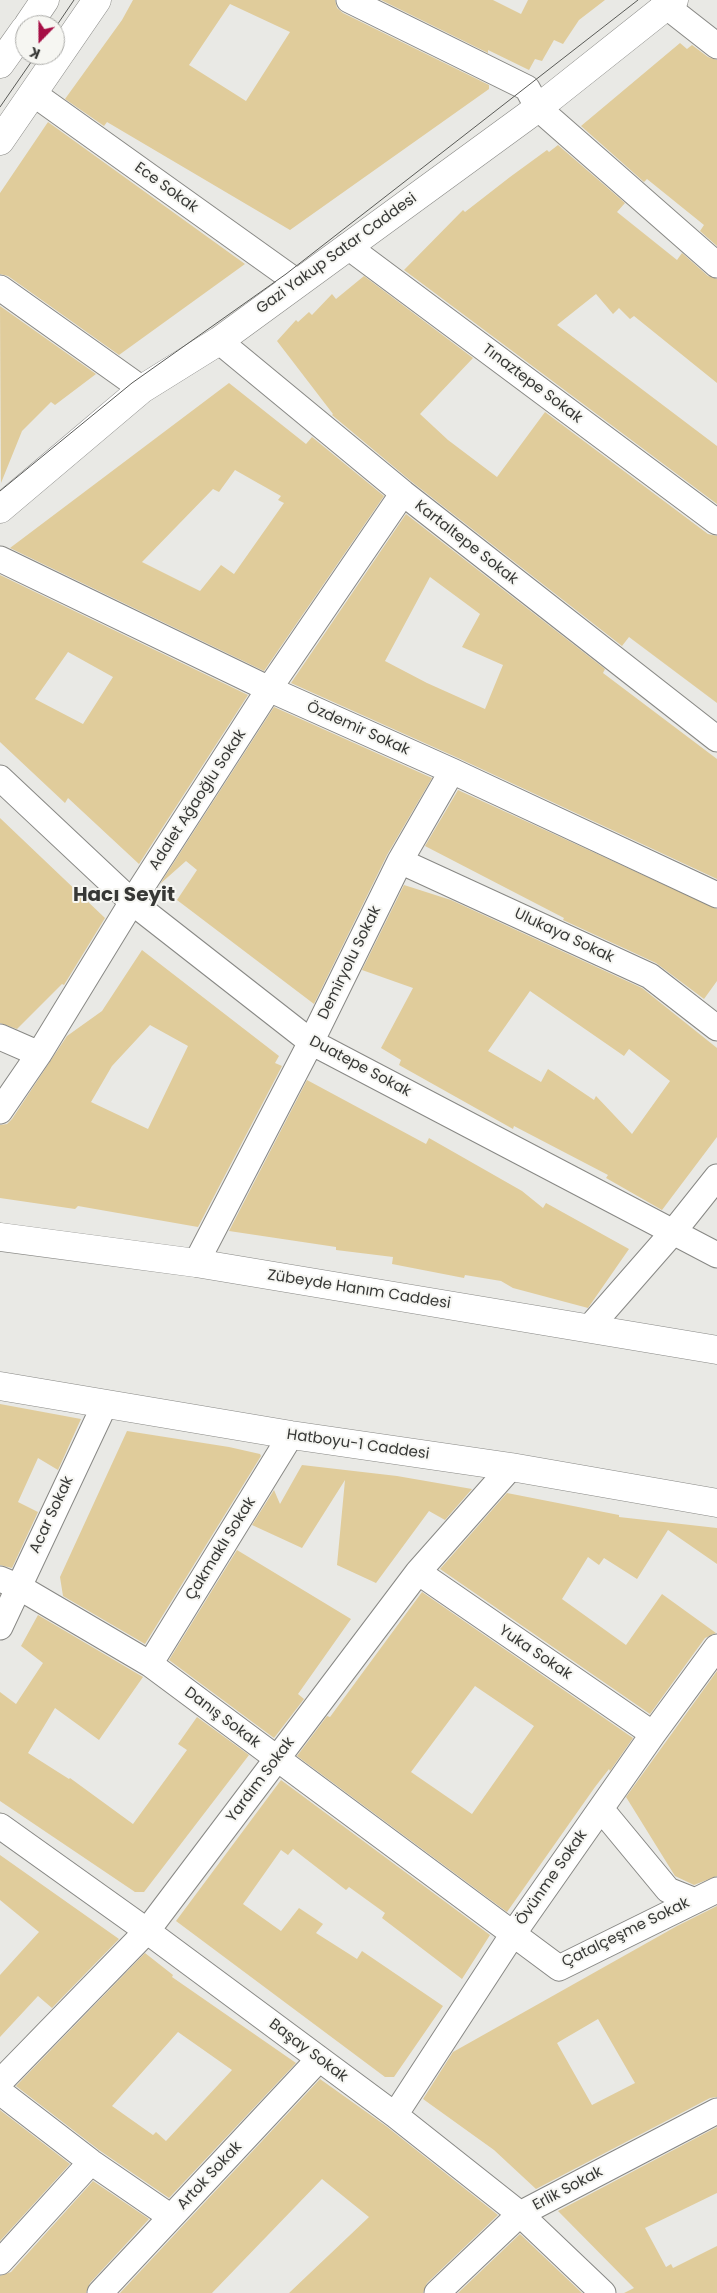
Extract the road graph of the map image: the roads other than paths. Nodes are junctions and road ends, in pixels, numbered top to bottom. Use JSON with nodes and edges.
{"nodes":[{"id":1,"x":45,"y":0,"type":"edge"},
{"id":2,"x":97,"y":0,"type":"edge"},
{"id":3,"x":349,"y":0,"type":"edge"},
{"id":4,"x":668,"y":2,"type":"edge"},
{"id":5,"x":35,"y":15,"type":"edge"},
{"id":6,"x":15,"y":43,"type":"edge"},
{"id":7,"x":717,"y":46,"type":"edge"},
{"id":8,"x":0,"y":64,"type":"edge"},
{"id":9,"x":34,"y":94,"type":"junction"},
{"id":10,"x":538,"y":108,"type":"junction"},
{"id":11,"x":0,"y":141,"type":"edge"},
{"id":12,"x":347,"y":246,"type":"junction"},
{"id":13,"x":717,"y":265,"type":"edge"},
{"id":14,"x":297,"y":282,"type":"junction"},
{"id":15,"x":0,"y":288,"type":"edge"},
{"id":16,"x":219,"y":341,"type":"junction"},
{"id":17,"x":142,"y":389,"type":"junction"},
{"id":18,"x":403,"y":493,"type":"junction"},
{"id":19,"x":0,"y":509,"type":"edge"},
{"id":20,"x":717,"y":522,"type":"edge"},
{"id":21,"x":0,"y":559,"type":"edge"},
{"id":22,"x":269,"y":689,"type":"junction"},
{"id":23,"x":717,"y":740,"type":"edge"},
{"id":24,"x":452,"y":771,"type":"junction"},
{"id":25,"x":0,"y":778,"type":"edge"},
{"id":26,"x":400,"y":862,"type":"junction"},
{"id":27,"x":717,"y":895,"type":"edge"},
{"id":28,"x":132,"y":902,"type":"junction"},
{"id":29,"x":717,"y":1028,"type":"edge"},
{"id":30,"x":0,"y":1037,"type":"edge"},
{"id":31,"x":311,"y":1042,"type":"junction"},
{"id":32,"x":39,"y":1054,"type":"junction"},
{"id":33,"x":0,"y":1112,"type":"edge"},
{"id":34,"x":717,"y":1177,"type":"edge"},
{"id":35,"x":674,"y":1231,"type":"junction"},
{"id":36,"x":0,"y":1237,"type":"edge"},
{"id":37,"x":717,"y":1255,"type":"edge"},
{"id":38,"x":196,"y":1263,"type":"junction"},
{"id":39,"x":590,"y":1328,"type":"junction"},
{"id":40,"x":717,"y":1350,"type":"edge"},
{"id":41,"x":0,"y":1386,"type":"edge"},
{"id":42,"x":105,"y":1404,"type":"junction"},
{"id":43,"x":292,"y":1435,"type":"junction"},
{"id":44,"x":511,"y":1467,"type":"junction"},
{"id":45,"x":717,"y":1503,"type":"edge"},
{"id":46,"x":418,"y":1572,"type":"junction"},
{"id":47,"x":9,"y":1583,"type":"edge"},
{"id":48,"x":0,"y":1627,"type":"edge"},
{"id":49,"x":717,"y":1647,"type":"edge"},
{"id":50,"x":150,"y":1664,"type":"junction"},
{"id":51,"x":653,"y":1734,"type":"junction"},
{"id":52,"x":277,"y":1759,"type":"junction"},
{"id":53,"x":601,"y":1809,"type":"junction"},
{"id":54,"x":0,"y":1826,"type":"edge"},
{"id":55,"x":717,"y":1890,"type":"edge"},
{"id":56,"x":693,"y":1900,"type":"junction"},
{"id":57,"x":147,"y":1931,"type":"junction"},
{"id":58,"x":513,"y":1934,"type":"junction"},
{"id":59,"x":319,"y":2059,"type":"junction"},
{"id":60,"x":0,"y":2082,"type":"edge"},
{"id":61,"x":0,"y":2092,"type":"edge"},
{"id":62,"x":717,"y":2111,"type":"edge"},
{"id":63,"x":395,"y":2116,"type":"junction"},
{"id":64,"x":91,"y":2162,"type":"junction"},
{"id":65,"x":520,"y":2214,"type":"junction"},
{"id":66,"x":171,"y":2217,"type":"junction"},
{"id":67,"x":0,"y":2262,"type":"edge"},
{"id":68,"x":100,"y":2293,"type":"edge"},
{"id":69,"x":437,"y":2293,"type":"edge"},
{"id":70,"x":603,"y":2293,"type":"edge"}],
"edges":[{"from":1,"to":5,"type":"main road"},
{"from":2,"to":9,"type":"main road"},
{"from":3,"to":10,"type":"street"},
{"from":4,"to":7,"type":"street"},
{"from":4,"to":10,"type":"main road","name":"Gazi Yakup Satar Caddesi"},
{"from":6,"to":8,"type":"main road"},
{"from":9,"to":11,"type":"main road"},
{"from":9,"to":14,"type":"street","name":"Ece Sokak"},
{"from":10,"to":12,"type":"main road","name":"Gazi Yakup Satar Caddesi"},
{"from":10,"to":13,"type":"street"},
{"from":12,"to":14,"type":"main road","name":"Gazi Yakup Satar Caddesi"},
{"from":12,"to":20,"type":"street","name":"Tınaztepe Sokak"},
{"from":14,"to":16,"type":"main road","name":"Gazi Yakup Satar Caddesi"},
{"from":15,"to":17,"type":"street"},
{"from":16,"to":17,"type":"main road","name":"Gazi Yakup Satar Caddesi"},
{"from":16,"to":18,"type":"street","name":"Kartaltepe Sokak"},
{"from":17,"to":19,"type":"main road","name":"Gazi Yakup Satar Caddesi"},
{"from":18,"to":22,"type":"street","name":"Adalet Ağaoğlu Sokak"},
{"from":18,"to":23,"type":"street","name":"Kartaltepe Sokak"},
{"from":21,"to":22,"type":"street","name":"Özdemir Sokak"},
{"from":22,"to":24,"type":"street","name":"Özdemir Sokak"},
{"from":22,"to":28,"type":"street","name":"Adalet Ağaoğlu Sokak"},
{"from":24,"to":26,"type":"street","name":"Demiryolu Sokak"},
{"from":24,"to":27,"type":"street","name":"Özdemir Sokak"},
{"from":25,"to":28,"type":"street","name":"Duatepe Sokak"},
{"from":26,"to":29,"type":"street","name":"Ulukaya Sokak"},
{"from":26,"to":31,"type":"street","name":"Demiryolu Sokak"},
{"from":28,"to":31,"type":"street","name":"Duatepe Sokak"},
{"from":28,"to":32,"type":"street","name":"Adalet Ağaoğlu Sokak"},
{"from":30,"to":32,"type":"street"},
{"from":31,"to":35,"type":"street","name":"Duatepe Sokak"},
{"from":31,"to":38,"type":"street","name":"Demiryolu Sokak"},
{"from":32,"to":33,"type":"street","name":"Adalet Ağaoğlu Sokak"},
{"from":34,"to":35,"type":"street"},
{"from":35,"to":37,"type":"street","name":"Duatepe Sokak"},
{"from":35,"to":39,"type":"street"},
{"from":36,"to":38,"type":"main road","name":"Zübeyde Hanım Caddesi"},
{"from":38,"to":39,"type":"main road","name":"Zübeyde Hanım Caddesi"},
{"from":39,"to":40,"type":"main road","name":"Zübeyde Hanım Caddesi"},
{"from":41,"to":42,"type":"main road","name":"Hatboyu-1 Caddesi"},
{"from":42,"to":43,"type":"main road","name":"Hatboyu-1 Caddesi"},
{"from":42,"to":47,"type":"street","name":"Acar Sokak"},
{"from":43,"to":44,"type":"main road","name":"Hatboyu-1 Caddesi"},
{"from":43,"to":50,"type":"street","name":"Çakmaklı Sokak"},
{"from":44,"to":45,"type":"main road","name":"Hatboyu-1 Caddesi"},
{"from":44,"to":46,"type":"street","name":"Yardım Sokak"},
{"from":46,"to":51,"type":"street","name":"Yuka Sokak"},
{"from":46,"to":52,"type":"street","name":"Yardım Sokak"},
{"from":47,"to":48,"type":"street","name":"Acar Sokak"},
{"from":47,"to":50,"type":"street","name":"Danış Sokak"},
{"from":49,"to":51,"type":"street","name":"Övünme Sokak"},
{"from":50,"to":52,"type":"street","name":"Danış Sokak"},
{"from":51,"to":53,"type":"street","name":"Övünme Sokak"},
{"from":52,"to":57,"type":"street","name":"Yardım Sokak"},
{"from":52,"to":58,"type":"street","name":"Danış Sokak"},
{"from":53,"to":56,"type":"street"},
{"from":53,"to":58,"type":"street","name":"Övünme Sokak"},
{"from":54,"to":57,"type":"street","name":"Başay Sokak"},
{"from":55,"to":56,"type":"street","name":"Çatalçeşme Sokak"},
{"from":56,"to":58,"type":"street","name":"Çatalçeşme Sokak"},
{"from":57,"to":59,"type":"street","name":"Başay Sokak"},
{"from":57,"to":60,"type":"street","name":"Yardım Sokak"},
{"from":58,"to":63,"type":"street","name":"Övünme Sokak"},
{"from":59,"to":63,"type":"street","name":"Başay Sokak"},
{"from":59,"to":66,"type":"street","name":"Artok Sokak"},
{"from":61,"to":64,"type":"street"},
{"from":62,"to":65,"type":"street","name":"Erlik Sokak"},
{"from":63,"to":65,"type":"street","name":"Başay Sokak"},
{"from":64,"to":66,"type":"street"},
{"from":64,"to":67,"type":"street"},
{"from":65,"to":69,"type":"street","name":"Erlik Sokak"},
{"from":65,"to":70,"type":"street","name":"Başay Sokak"},
{"from":66,"to":68,"type":"street","name":"Artok Sokak"}]}
